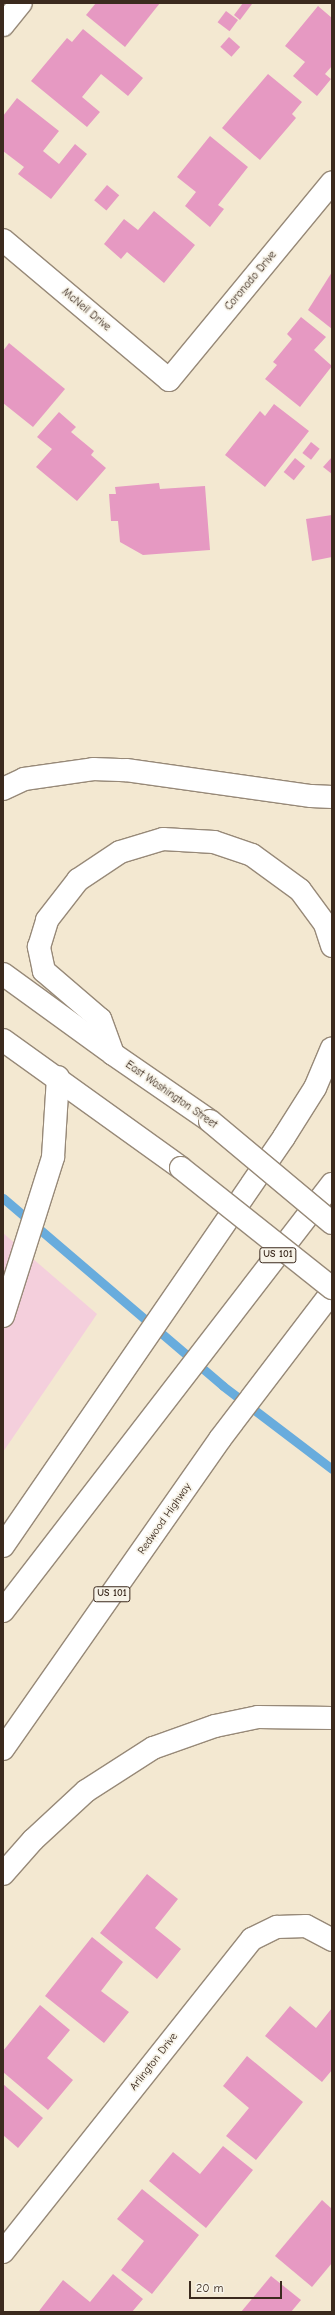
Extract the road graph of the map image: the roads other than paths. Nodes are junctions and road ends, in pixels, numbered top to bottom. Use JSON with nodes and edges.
{"nodes":[{"id":1,"x":21,"y":3,"type":"edge"},
{"id":2,"x":3,"y":25,"type":"edge"},
{"id":3,"x":332,"y":182,"type":"edge"},
{"id":4,"x":3,"y":240,"type":"edge"},
{"id":5,"x":169,"y":380,"type":"joint"},
{"id":6,"x":3,"y":789,"type":"edge"},
{"id":7,"x":332,"y":797,"type":"edge"},
{"id":8,"x":332,"y":946,"type":"edge"},
{"id":9,"x":3,"y":974,"type":"edge"},
{"id":10,"x":3,"y":1040,"type":"edge"},
{"id":11,"x":332,"y":1048,"type":"edge"},
{"id":12,"x":113,"y":1054,"type":"junction"},
{"id":13,"x":58,"y":1077,"type":"junction"},
{"id":14,"x":332,"y":1184,"type":"edge"},
{"id":15,"x":332,"y":1223,"type":"edge"},
{"id":16,"x":332,"y":1288,"type":"edge"},
{"id":17,"x":332,"y":1292,"type":"edge"},
{"id":18,"x":3,"y":1316,"type":"edge"},
{"id":19,"x":3,"y":1546,"type":"edge"},
{"id":20,"x":3,"y":1611,"type":"edge"},
{"id":21,"x":332,"y":1718,"type":"edge"},
{"id":22,"x":3,"y":1749,"type":"edge"},
{"id":23,"x":3,"y":1874,"type":"edge"},
{"id":24,"x":332,"y":1940,"type":"edge"},
{"id":25,"x":3,"y":2252,"type":"edge"}],
"edges":[{"from":1,"to":2,"type":"main road"},
{"from":3,"to":5,"type":"main road","name":"Coronado Drive"},
{"from":4,"to":5,"type":"main road","name":"McNeil Drive"},
{"from":6,"to":7,"type":"main road"},
{"from":8,"to":12,"type":"main road"},
{"from":9,"to":12,"type":"main road","name":"East Washington Street"},
{"from":10,"to":13,"type":"main road"},
{"from":11,"to":19,"type":"main road"},
{"from":12,"to":15,"type":"main road","name":"East Washington Street","bridge":true},
{"from":13,"to":16,"type":"main road","bridge":true},
{"from":13,"to":18,"type":"main road"},
{"from":14,"to":20,"type":"main road","number":"US 101"},
{"from":17,"to":22,"type":"main road","name":"Redwood Highway","number":"US 101"},
{"from":21,"to":23,"type":"main road"},
{"from":24,"to":25,"type":"main road","name":"Arlington Drive"}]}
